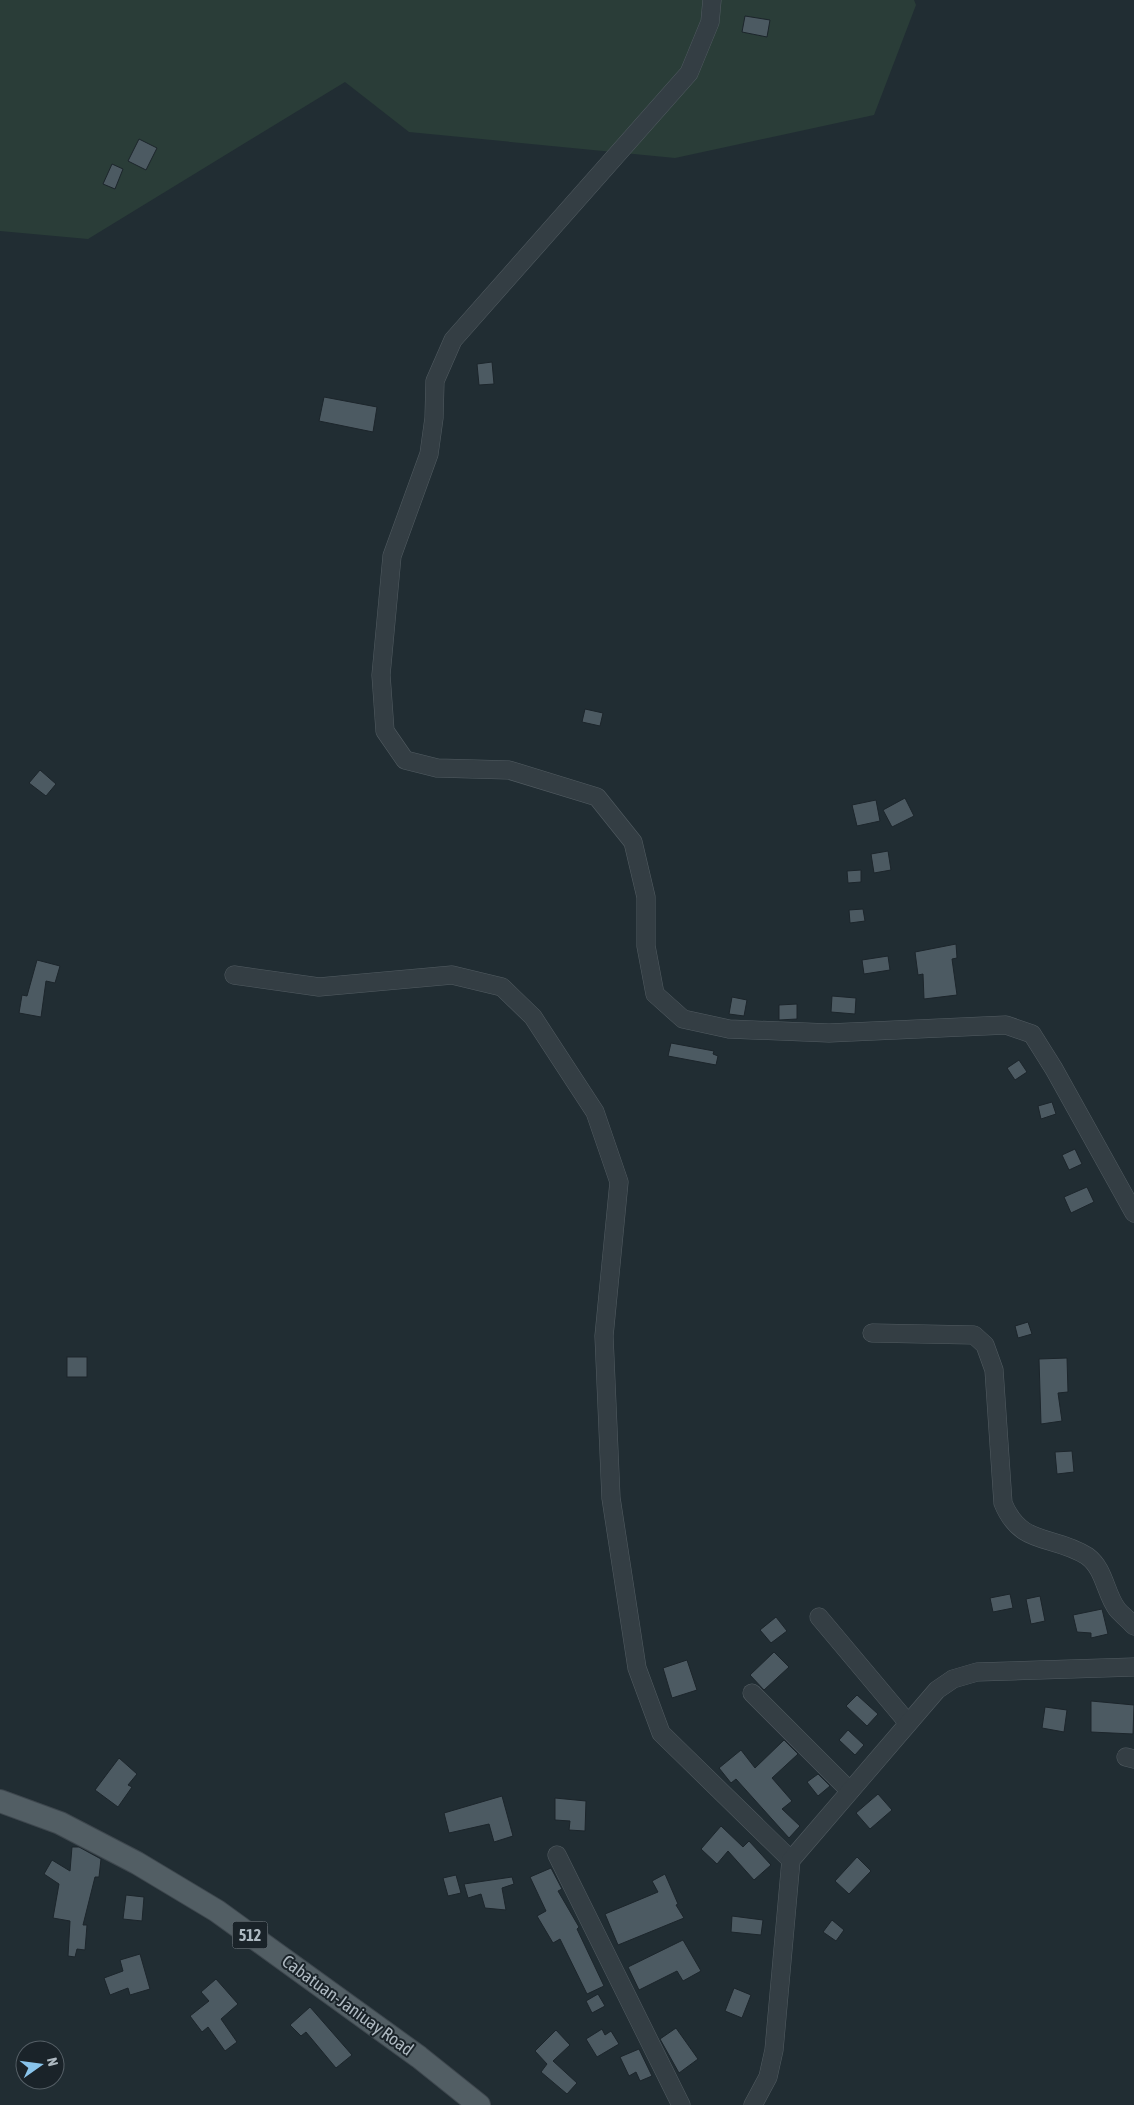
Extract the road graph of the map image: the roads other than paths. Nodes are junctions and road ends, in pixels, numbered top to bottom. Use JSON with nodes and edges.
{"nodes":[{"id":1,"x":712,"y":0,"type":"edge"},
{"id":2,"x":234,"y":975,"type":"dead end"},
{"id":3,"x":1134,"y":1213,"type":"edge"},
{"id":4,"x":872,"y":1333,"type":"dead end"},
{"id":5,"x":819,"y":1617,"type":"dead end"},
{"id":6,"x":1134,"y":1626,"type":"edge"},
{"id":7,"x":1134,"y":1667,"type":"edge"},
{"id":8,"x":752,"y":1693,"type":"dead end"},
{"id":9,"x":908,"y":1724,"type":"junction"},
{"id":10,"x":850,"y":1791,"type":"junction"},
{"id":11,"x":0,"y":1801,"type":"edge"},
{"id":12,"x":557,"y":1855,"type":"dead end"},
{"id":13,"x":792,"y":1860,"type":"junction"},
{"id":14,"x":479,"y":2105,"type":"edge"},
{"id":15,"x":681,"y":2105,"type":"edge"},
{"id":16,"x":754,"y":2105,"type":"edge"}],
"edges":[{"from":1,"to":3,"type":"street"},
{"from":2,"to":13,"type":"street"},
{"from":4,"to":6,"type":"street"},
{"from":5,"to":9,"type":"street"},
{"from":7,"to":9,"type":"street"},
{"from":8,"to":10,"type":"street"},
{"from":9,"to":10,"type":"street"},
{"from":10,"to":13,"type":"street"},
{"from":11,"to":14,"type":"main road","name":"Cabatuan-Janiuay Road","number":"512"},
{"from":12,"to":15,"type":"street"},
{"from":13,"to":16,"type":"street"}]}
